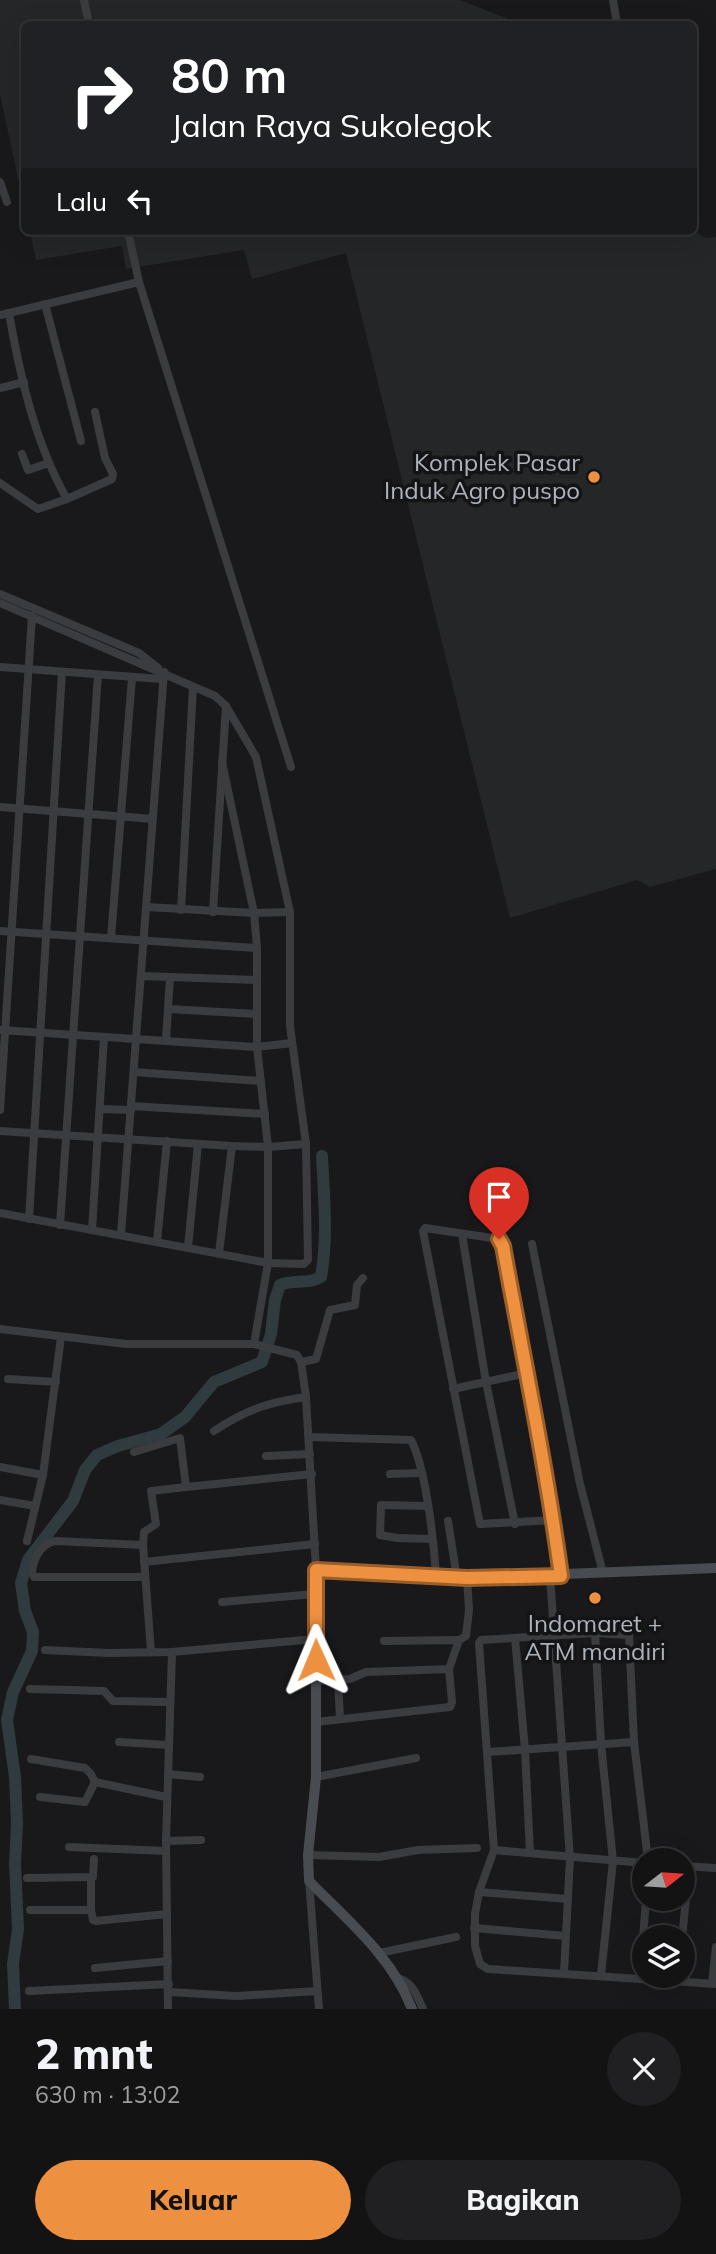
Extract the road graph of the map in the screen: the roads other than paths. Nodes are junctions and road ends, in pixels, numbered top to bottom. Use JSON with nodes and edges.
{"nodes":[{"id":1,"x":85,"y":0,"type":"edge"},
{"id":2,"x":613,"y":0,"type":"edge"},
{"id":3,"x":88,"y":21,"type":"edge"},
{"id":4,"x":616,"y":21,"type":"edge"},
{"id":5,"x":0,"y":181,"type":"edge"},
{"id":6,"x":7,"y":202,"type":"dead end"},
{"id":7,"x":129,"y":235,"type":"edge"},
{"id":8,"x":139,"y":282,"type":"junction"},
{"id":9,"x":45,"y":304,"type":"junction"},
{"id":10,"x":4,"y":314,"type":"edge"},
{"id":11,"x":24,"y":382,"type":"junction"},
{"id":12,"x":0,"y":388,"type":"edge"},
{"id":13,"x":95,"y":412,"type":"dead end"},
{"id":14,"x":81,"y":442,"type":"dead end"},
{"id":15,"x":22,"y":454,"type":"dead end"},
{"id":16,"x":49,"y":463,"type":"junction"},
{"id":17,"x":0,"y":483,"type":"edge"},
{"id":18,"x":67,"y":499,"type":"junction"},
{"id":19,"x":0,"y":594,"type":"edge"},
{"id":20,"x":0,"y":603,"type":"edge"},
{"id":21,"x":32,"y":616,"type":"junction"},
{"id":22,"x":0,"y":667,"type":"edge"},
{"id":23,"x":29,"y":670,"type":"junction"},
{"id":24,"x":62,"y":672,"type":"junction"},
{"id":25,"x":98,"y":675,"type":"junction"},
{"id":26,"x":164,"y":675,"type":"junction"},
{"id":27,"x":132,"y":678,"type":"junction"},
{"id":28,"x":193,"y":687,"type":"junction"},
{"id":29,"x":226,"y":706,"type":"junction"},
{"id":30,"x":222,"y":762,"type":"junction"},
{"id":31,"x":291,"y":767,"type":"dead end"},
{"id":32,"x":0,"y":807,"type":"edge"},
{"id":33,"x":19,"y":808,"type":"junction"},
{"id":34,"x":53,"y":811,"type":"junction"},
{"id":35,"x":88,"y":813,"type":"junction"},
{"id":36,"x":120,"y":815,"type":"junction"},
{"id":37,"x":153,"y":818,"type":"junction"},
{"id":38,"x":147,"y":907,"type":"junction"},
{"id":39,"x":181,"y":910,"type":"junction"},
{"id":40,"x":213,"y":912,"type":"junction"},
{"id":41,"x":290,"y":912,"type":"junction"},
{"id":42,"x":254,"y":913,"type":"junction"},
{"id":43,"x":0,"y":931,"type":"edge"},
{"id":44,"x":13,"y":932,"type":"junction"},
{"id":45,"x":46,"y":933,"type":"junction"},
{"id":46,"x":81,"y":936,"type":"junction"},
{"id":47,"x":111,"y":938,"type":"junction"},
{"id":48,"x":144,"y":942,"type":"junction"},
{"id":49,"x":257,"y":948,"type":"junction"},
{"id":50,"x":141,"y":976,"type":"junction"},
{"id":51,"x":170,"y":977,"type":"junction"},
{"id":52,"x":257,"y":981,"type":"junction"},
{"id":53,"x":169,"y":1009,"type":"junction"},
{"id":54,"x":257,"y":1014,"type":"junction"},
{"id":55,"x":2,"y":1030,"type":"edge"},
{"id":56,"x":40,"y":1034,"type":"junction"},
{"id":57,"x":74,"y":1035,"type":"junction"},
{"id":58,"x":104,"y":1037,"type":"junction"},
{"id":59,"x":136,"y":1039,"type":"junction"},
{"id":60,"x":166,"y":1040,"type":"junction"},
{"id":61,"x":292,"y":1043,"type":"junction"},
{"id":62,"x":257,"y":1047,"type":"junction"},
{"id":63,"x":134,"y":1072,"type":"junction"},
{"id":64,"x":261,"y":1081,"type":"junction"},
{"id":65,"x":131,"y":1108,"type":"junction"},
{"id":66,"x":100,"y":1109,"type":"junction"},
{"id":67,"x":0,"y":1110,"type":"edge"},
{"id":68,"x":265,"y":1114,"type":"junction"},
{"id":69,"x":0,"y":1131,"type":"edge"},
{"id":70,"x":34,"y":1133,"type":"junction"},
{"id":71,"x":68,"y":1136,"type":"junction"},
{"id":72,"x":97,"y":1138,"type":"junction"},
{"id":73,"x":129,"y":1140,"type":"junction"},
{"id":74,"x":167,"y":1141,"type":"junction"},
{"id":75,"x":198,"y":1144,"type":"junction"},
{"id":76,"x":306,"y":1144,"type":"junction"},
{"id":77,"x":232,"y":1146,"type":"junction"},
{"id":78,"x":268,"y":1147,"type":"junction"},
{"id":79,"x":0,"y":1213,"type":"edge"},
{"id":80,"x":29,"y":1219,"type":"junction"},
{"id":81,"x":60,"y":1225,"type":"junction"},
{"id":82,"x":92,"y":1230,"type":"junction"},
{"id":83,"x":462,"y":1234,"type":"junction"},
{"id":84,"x":121,"y":1235,"type":"junction"},
{"id":85,"x":157,"y":1241,"type":"junction"},
{"id":86,"x":532,"y":1244,"type":"dead end"},
{"id":87,"x":188,"y":1247,"type":"junction"},
{"id":88,"x":219,"y":1253,"type":"junction"},
{"id":89,"x":268,"y":1263,"type":"junction"},
{"id":90,"x":363,"y":1278,"type":"dead end"},
{"id":91,"x":0,"y":1329,"type":"edge"},
{"id":92,"x":61,"y":1337,"type":"junction"},
{"id":93,"x":254,"y":1344,"type":"junction"},
{"id":94,"x":301,"y":1363,"type":"junction"},
{"id":95,"x":527,"y":1373,"type":"junction"},
{"id":96,"x":8,"y":1379,"type":"dead end"},
{"id":97,"x":56,"y":1382,"type":"junction"},
{"id":98,"x":486,"y":1382,"type":"junction"},
{"id":99,"x":453,"y":1388,"type":"junction"},
{"id":100,"x":306,"y":1397,"type":"junction"},
{"id":101,"x":214,"y":1431,"type":"dead end"},
{"id":102,"x":309,"y":1437,"type":"junction"},
{"id":103,"x":134,"y":1451,"type":"dead end"},
{"id":104,"x":310,"y":1454,"type":"junction"},
{"id":105,"x":266,"y":1456,"type":"dead end"},
{"id":106,"x":0,"y":1467,"type":"edge"},
{"id":107,"x":421,"y":1473,"type":"junction"},
{"id":108,"x":390,"y":1474,"type":"dead end"},
{"id":109,"x":43,"y":1475,"type":"junction"},
{"id":110,"x":312,"y":1475,"type":"junction"},
{"id":111,"x":186,"y":1487,"type":"junction"},
{"id":112,"x":0,"y":1500,"type":"edge"},
{"id":113,"x":35,"y":1506,"type":"junction"},
{"id":114,"x":427,"y":1506,"type":"junction"},
{"id":115,"x":554,"y":1520,"type":"junction"},
{"id":116,"x":448,"y":1521,"type":"dead end"},
{"id":117,"x":515,"y":1524,"type":"junction"},
{"id":118,"x":432,"y":1539,"type":"junction"},
{"id":119,"x":27,"y":1541,"type":"dead end"},
{"id":120,"x":315,"y":1544,"type":"junction"},
{"id":121,"x":143,"y":1545,"type":"junction"},
{"id":122,"x":144,"y":1562,"type":"junction"},
{"id":123,"x":716,"y":1569,"type":"edge"},
{"id":124,"x":316,"y":1570,"type":"junction"},
{"id":125,"x":603,"y":1573,"type":"junction"},
{"id":126,"x":436,"y":1576,"type":"junction"},
{"id":127,"x":555,"y":1576,"type":"junction"},
{"id":128,"x":144,"y":1577,"type":"junction"},
{"id":129,"x":462,"y":1578,"type":"junction"},
{"id":130,"x":316,"y":1594,"type":"junction"},
{"id":131,"x":222,"y":1602,"type":"dead end"},
{"id":132,"x":595,"y":1633,"type":"junction"},
{"id":133,"x":554,"y":1635,"type":"junction"},
{"id":134,"x":515,"y":1638,"type":"junction"},
{"id":135,"x":316,"y":1639,"type":"junction"},
{"id":136,"x":459,"y":1640,"type":"junction"},
{"id":137,"x":384,"y":1641,"type":"dead end"},
{"id":138,"x":45,"y":1650,"type":"dead end"},
{"id":139,"x":151,"y":1652,"type":"junction"},
{"id":140,"x":172,"y":1652,"type":"junction"},
{"id":141,"x":449,"y":1669,"type":"junction"},
{"id":142,"x":338,"y":1680,"type":"junction"},
{"id":143,"x":317,"y":1681,"type":"junction"},
{"id":144,"x":30,"y":1689,"type":"dead end"},
{"id":145,"x":170,"y":1702,"type":"junction"},
{"id":146,"x":340,"y":1718,"type":"junction"},
{"id":147,"x":316,"y":1723,"type":"junction"},
{"id":148,"x":119,"y":1742,"type":"dead end"},
{"id":149,"x":634,"y":1742,"type":"junction"},
{"id":150,"x":601,"y":1744,"type":"junction"},
{"id":151,"x":169,"y":1745,"type":"junction"},
{"id":152,"x":561,"y":1746,"type":"junction"},
{"id":153,"x":525,"y":1750,"type":"junction"},
{"id":154,"x":488,"y":1752,"type":"junction"},
{"id":155,"x":416,"y":1758,"type":"dead end"},
{"id":156,"x":31,"y":1759,"type":"dead end"},
{"id":157,"x":168,"y":1774,"type":"junction"},
{"id":158,"x":200,"y":1777,"type":"dead end"},
{"id":159,"x":316,"y":1777,"type":"junction"},
{"id":160,"x":95,"y":1782,"type":"junction"},
{"id":161,"x":40,"y":1797,"type":"dead end"},
{"id":162,"x":166,"y":1797,"type":"junction"},
{"id":163,"x":201,"y":1840,"type":"dead end"},
{"id":164,"x":166,"y":1841,"type":"junction"},
{"id":165,"x":69,"y":1847,"type":"dead end"},
{"id":166,"x":477,"y":1848,"type":"dead end"},
{"id":167,"x":647,"y":1848,"type":"edge"},
{"id":168,"x":494,"y":1850,"type":"junction"},
{"id":169,"x":166,"y":1851,"type":"junction"},
{"id":170,"x":530,"y":1853,"type":"junction"},
{"id":171,"x":309,"y":1855,"type":"junction"},
{"id":172,"x":569,"y":1858,"type":"junction"},
{"id":173,"x":94,"y":1859,"type":"dead end"},
{"id":174,"x":613,"y":1861,"type":"junction"},
{"id":175,"x":632,"y":1862,"type":"edge"},
{"id":176,"x":695,"y":1867,"type":"edge"},
{"id":177,"x":716,"y":1868,"type":"edge"},
{"id":178,"x":91,"y":1877,"type":"junction"},
{"id":179,"x":27,"y":1878,"type":"dead end"},
{"id":180,"x":309,"y":1881,"type":"junction"},
{"id":181,"x":479,"y":1892,"type":"junction"},
{"id":182,"x":568,"y":1899,"type":"junction"},
{"id":183,"x":30,"y":1910,"type":"dead end"},
{"id":184,"x":91,"y":1910,"type":"junction"},
{"id":185,"x":167,"y":1914,"type":"junction"},
{"id":186,"x":474,"y":1928,"type":"junction"},
{"id":187,"x":566,"y":1936,"type":"junction"},
{"id":188,"x":456,"y":1937,"type":"dead end"},
{"id":189,"x":716,"y":1947,"type":"edge"},
{"id":190,"x":379,"y":1953,"type":"junction"},
{"id":191,"x":168,"y":1961,"type":"junction"},
{"id":192,"x":95,"y":1968,"type":"dead end"},
{"id":193,"x":564,"y":1973,"type":"junction"},
{"id":194,"x":601,"y":1975,"type":"junction"},
{"id":195,"x":632,"y":1977,"type":"edge"},
{"id":196,"x":398,"y":1978,"type":"junction"},
{"id":197,"x":695,"y":1980,"type":"edge"},
{"id":198,"x":714,"y":1983,"type":"edge"},
{"id":199,"x":169,"y":1988,"type":"junction"},
{"id":200,"x":317,"y":1991,"type":"junction"},
{"id":201,"x":29,"y":1992,"type":"dead end"},
{"id":202,"x":168,"y":2009,"type":"edge"},
{"id":203,"x":319,"y":2009,"type":"edge"},
{"id":204,"x":412,"y":2009,"type":"edge"},
{"id":205,"x":423,"y":2009,"type":"edge"}],
"edges":[{"from":1,"to":3,"type":"street"},
{"from":2,"to":4,"type":"street"},
{"from":5,"to":6,"type":"street"},
{"from":7,"to":8,"type":"street"},
{"from":8,"to":9,"type":"street"},
{"from":8,"to":31,"type":"street"},
{"from":9,"to":10,"type":"street"},
{"from":9,"to":14,"type":"street"},
{"from":10,"to":11,"type":"street"},
{"from":11,"to":12,"type":"street"},
{"from":11,"to":16,"type":"street"},
{"from":13,"to":18,"type":"street"},
{"from":15,"to":16,"type":"street"},
{"from":16,"to":18,"type":"street"},
{"from":17,"to":18,"type":"street"},
{"from":19,"to":20,"type":"street"},
{"from":19,"to":26,"type":"street"},
{"from":20,"to":21,"type":"street"},
{"from":21,"to":23,"type":"street"},
{"from":21,"to":26,"type":"street"},
{"from":22,"to":23,"type":"street"},
{"from":23,"to":24,"type":"street"},
{"from":23,"to":33,"type":"street"},
{"from":24,"to":25,"type":"street"},
{"from":24,"to":34,"type":"street"},
{"from":25,"to":27,"type":"street"},
{"from":25,"to":35,"type":"street"},
{"from":26,"to":27,"type":"street"},
{"from":26,"to":28,"type":"street"},
{"from":26,"to":37,"type":"street"},
{"from":27,"to":36,"type":"street"},
{"from":28,"to":29,"type":"street"},
{"from":28,"to":39,"type":"street"},
{"from":29,"to":30,"type":"street"},
{"from":29,"to":41,"type":"street"},
{"from":30,"to":40,"type":"street"},
{"from":30,"to":42,"type":"street"},
{"from":32,"to":33,"type":"street"},
{"from":33,"to":34,"type":"street"},
{"from":33,"to":44,"type":"street"},
{"from":34,"to":35,"type":"street"},
{"from":34,"to":45,"type":"street"},
{"from":35,"to":36,"type":"street"},
{"from":35,"to":46,"type":"street"},
{"from":36,"to":37,"type":"street"},
{"from":36,"to":47,"type":"street"},
{"from":37,"to":38,"type":"street"},
{"from":38,"to":39,"type":"street"},
{"from":38,"to":48,"type":"street"},
{"from":39,"to":40,"type":"street"},
{"from":40,"to":42,"type":"street"},
{"from":41,"to":42,"type":"street"},
{"from":41,"to":61,"type":"street"},
{"from":42,"to":49,"type":"street"},
{"from":43,"to":44,"type":"street"},
{"from":44,"to":45,"type":"street"},
{"from":44,"to":55,"type":"street"},
{"from":45,"to":46,"type":"street"},
{"from":45,"to":56,"type":"street"},
{"from":46,"to":47,"type":"street"},
{"from":46,"to":57,"type":"street"},
{"from":47,"to":48,"type":"street"},
{"from":48,"to":49,"type":"street"},
{"from":48,"to":50,"type":"street"},
{"from":49,"to":52,"type":"street"},
{"from":50,"to":51,"type":"street"},
{"from":50,"to":59,"type":"street"},
{"from":51,"to":52,"type":"street"},
{"from":51,"to":53,"type":"street"},
{"from":52,"to":54,"type":"street"},
{"from":53,"to":54,"type":"street"},
{"from":53,"to":60,"type":"street"},
{"from":54,"to":62,"type":"street"},
{"from":55,"to":56,"type":"street"},
{"from":55,"to":67,"type":"street"},
{"from":56,"to":57,"type":"street"},
{"from":56,"to":70,"type":"street"},
{"from":57,"to":58,"type":"street"},
{"from":57,"to":71,"type":"street"},
{"from":58,"to":59,"type":"street"},
{"from":58,"to":66,"type":"street"},
{"from":59,"to":60,"type":"street"},
{"from":59,"to":63,"type":"street"},
{"from":60,"to":62,"type":"street"},
{"from":61,"to":62,"type":"street"},
{"from":61,"to":76,"type":"street"},
{"from":62,"to":64,"type":"street"},
{"from":63,"to":64,"type":"street"},
{"from":63,"to":65,"type":"street"},
{"from":64,"to":68,"type":"street"},
{"from":65,"to":66,"type":"street"},
{"from":65,"to":68,"type":"street"},
{"from":65,"to":73,"type":"street"},
{"from":66,"to":72,"type":"street"},
{"from":68,"to":78,"type":"street"},
{"from":69,"to":70,"type":"street"},
{"from":70,"to":71,"type":"street"},
{"from":70,"to":80,"type":"street"},
{"from":71,"to":72,"type":"street"},
{"from":71,"to":81,"type":"street"},
{"from":72,"to":73,"type":"street"},
{"from":72,"to":82,"type":"street"},
{"from":73,"to":74,"type":"street"},
{"from":73,"to":84,"type":"street"},
{"from":74,"to":75,"type":"street"},
{"from":74,"to":85,"type":"street"},
{"from":75,"to":77,"type":"street"},
{"from":75,"to":87,"type":"street"},
{"from":76,"to":78,"type":"street"},
{"from":76,"to":89,"type":"street"},
{"from":77,"to":78,"type":"street"},
{"from":77,"to":88,"type":"street"},
{"from":78,"to":89,"type":"street"},
{"from":79,"to":80,"type":"street"},
{"from":80,"to":81,"type":"street"},
{"from":81,"to":82,"type":"street"},
{"from":82,"to":84,"type":"street"},
{"from":83,"to":95,"type":"street"},
{"from":83,"to":98,"type":"street"},
{"from":83,"to":99,"type":"street"},
{"from":84,"to":85,"type":"street"},
{"from":85,"to":87,"type":"street"},
{"from":86,"to":125,"type":"street"},
{"from":87,"to":88,"type":"street"},
{"from":88,"to":89,"type":"street"},
{"from":89,"to":93,"type":"street"},
{"from":90,"to":94,"type":"street"},
{"from":91,"to":92,"type":"street"},
{"from":92,"to":93,"type":"street"},
{"from":92,"to":97,"type":"street"},
{"from":93,"to":94,"type":"street"},
{"from":94,"to":100,"type":"street"},
{"from":95,"to":98,"type":"street"},
{"from":95,"to":115,"type":"street"},
{"from":96,"to":97,"type":"street"},
{"from":97,"to":109,"type":"street"},
{"from":98,"to":99,"type":"street"},
{"from":98,"to":117,"type":"street"},
{"from":99,"to":117,"type":"street"},
{"from":100,"to":101,"type":"street"},
{"from":100,"to":102,"type":"street"},
{"from":102,"to":104,"type":"street"},
{"from":102,"to":107,"type":"street"},
{"from":103,"to":111,"type":"street"},
{"from":104,"to":105,"type":"street"},
{"from":104,"to":110,"type":"street"},
{"from":106,"to":109,"type":"street"},
{"from":107,"to":108,"type":"street"},
{"from":107,"to":114,"type":"street"},
{"from":109,"to":113,"type":"street"},
{"from":110,"to":111,"type":"street"},
{"from":110,"to":120,"type":"street"},
{"from":111,"to":121,"type":"street"},
{"from":112,"to":113,"type":"street"},
{"from":113,"to":119,"type":"street"},
{"from":114,"to":118,"type":"street"},
{"from":114,"to":118,"type":"street"},
{"from":115,"to":117,"type":"street"},
{"from":115,"to":127,"type":"street"},
{"from":116,"to":129,"type":"street"},
{"from":118,"to":126,"type":"street"},
{"from":120,"to":122,"type":"street"},
{"from":120,"to":124,"type":"street"},
{"from":121,"to":122,"type":"street"},
{"from":121,"to":128,"type":"street"},
{"from":122,"to":128,"type":"street"},
{"from":123,"to":125,"type":"street"},
{"from":124,"to":126,"type":"street"},
{"from":124,"to":130,"type":"street"},
{"from":125,"to":127,"type":"street"},
{"from":126,"to":129,"type":"street"},
{"from":127,"to":129,"type":"street"},
{"from":127,"to":133,"type":"street"},
{"from":128,"to":139,"type":"street"},
{"from":129,"to":136,"type":"street"},
{"from":130,"to":131,"type":"street"},
{"from":130,"to":135,"type":"street"},
{"from":132,"to":133,"type":"street"},
{"from":132,"to":149,"type":"street"},
{"from":132,"to":150,"type":"street"},
{"from":133,"to":134,"type":"street"},
{"from":133,"to":152,"type":"street"},
{"from":134,"to":153,"type":"street"},
{"from":134,"to":154,"type":"street"},
{"from":135,"to":140,"type":"street"},
{"from":135,"to":143,"type":"street"},
{"from":136,"to":137,"type":"street"},
{"from":136,"to":141,"type":"street"},
{"from":138,"to":139,"type":"street"},
{"from":139,"to":140,"type":"street"},
{"from":140,"to":145,"type":"street"},
{"from":141,"to":142,"type":"street"},
{"from":141,"to":146,"type":"street"},
{"from":142,"to":143,"type":"street"},
{"from":142,"to":146,"type":"street"},
{"from":143,"to":147,"type":"street"},
{"from":144,"to":145,"type":"street"},
{"from":145,"to":151,"type":"street"},
{"from":146,"to":147,"type":"street"},
{"from":147,"to":159,"type":"street"},
{"from":148,"to":151,"type":"street"},
{"from":149,"to":150,"type":"street"},
{"from":149,"to":167,"type":"street"},
{"from":150,"to":152,"type":"street"},
{"from":150,"to":174,"type":"street"},
{"from":151,"to":157,"type":"street"},
{"from":152,"to":153,"type":"street"},
{"from":152,"to":172,"type":"street"},
{"from":153,"to":154,"type":"street"},
{"from":153,"to":170,"type":"street"},
{"from":154,"to":168,"type":"street"},
{"from":155,"to":159,"type":"street"},
{"from":156,"to":160,"type":"street"},
{"from":157,"to":158,"type":"street"},
{"from":157,"to":162,"type":"street"},
{"from":159,"to":171,"type":"street"},
{"from":160,"to":161,"type":"street"},
{"from":160,"to":162,"type":"street"},
{"from":162,"to":164,"type":"street"},
{"from":163,"to":164,"type":"street"},
{"from":164,"to":169,"type":"street"},
{"from":165,"to":169,"type":"street"},
{"from":166,"to":171,"type":"street"},
{"from":168,"to":170,"type":"street"},
{"from":168,"to":181,"type":"street"},
{"from":169,"to":185,"type":"street"},
{"from":170,"to":172,"type":"street"},
{"from":171,"to":180,"type":"street"},
{"from":172,"to":174,"type":"street"},
{"from":172,"to":182,"type":"street"},
{"from":173,"to":178,"type":"street"},
{"from":174,"to":175,"type":"street"},
{"from":174,"to":194,"type":"street"},
{"from":176,"to":177,"type":"street"},
{"from":178,"to":179,"type":"street"},
{"from":178,"to":184,"type":"street"},
{"from":180,"to":190,"type":"street"},
{"from":180,"to":200,"type":"street"},
{"from":181,"to":182,"type":"street"},
{"from":181,"to":186,"type":"street"},
{"from":182,"to":187,"type":"street"},
{"from":183,"to":184,"type":"street"},
{"from":184,"to":185,"type":"street"},
{"from":185,"to":191,"type":"street"},
{"from":186,"to":187,"type":"street"},
{"from":186,"to":193,"type":"street"},
{"from":187,"to":193,"type":"street"},
{"from":188,"to":190,"type":"street"},
{"from":189,"to":198,"type":"street"},
{"from":190,"to":196,"type":"street"},
{"from":191,"to":192,"type":"street"},
{"from":191,"to":199,"type":"street"},
{"from":193,"to":194,"type":"street"},
{"from":194,"to":195,"type":"street"},
{"from":196,"to":204,"type":"street"},
{"from":196,"to":205,"type":"street"},
{"from":197,"to":198,"type":"street"},
{"from":199,"to":200,"type":"street"},
{"from":199,"to":201,"type":"street"},
{"from":199,"to":202,"type":"street"},
{"from":200,"to":203,"type":"street"}]}
